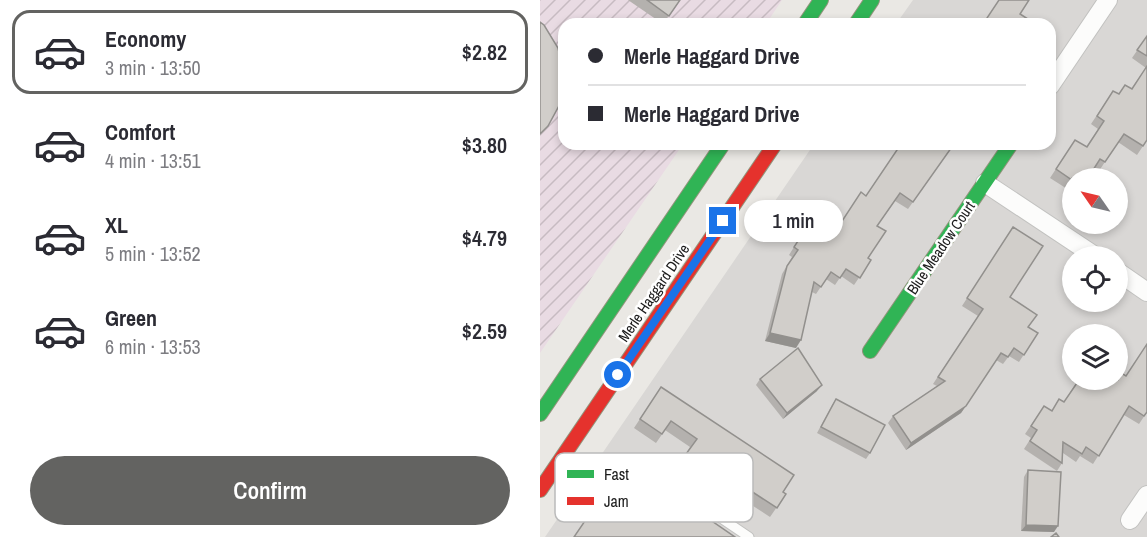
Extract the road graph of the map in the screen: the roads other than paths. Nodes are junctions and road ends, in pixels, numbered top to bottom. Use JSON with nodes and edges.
{"nodes":[{"id":1,"x":821,"y":0,"type":"edge"},
{"id":2,"x":872,"y":0,"type":"edge"},
{"id":3,"x":1108,"y":0,"type":"edge"},
{"id":4,"x":809,"y":18,"type":"edge"},
{"id":5,"x":860,"y":18,"type":"edge"},
{"id":6,"x":1056,"y":77,"type":"edge"},
{"id":7,"x":719,"y":150,"type":"edge"},
{"id":8,"x":771,"y":150,"type":"edge"},
{"id":9,"x":1007,"y":150,"type":"edge"},
{"id":10,"x":985,"y":183,"type":"junction"},
{"id":11,"x":1080,"y":246,"type":"edge"},
{"id":12,"x":1128,"y":279,"type":"edge"},
{"id":13,"x":1147,"y":292,"type":"edge"},
{"id":14,"x":870,"y":351,"type":"dead end"},
{"id":15,"x":540,"y":414,"type":"edge"},
{"id":16,"x":565,"y":453,"type":"edge"},
{"id":17,"x":555,"y":468,"type":"edge"},
{"id":18,"x":540,"y":490,"type":"edge"},
{"id":19,"x":1147,"y":495,"type":"edge"},
{"id":20,"x":1130,"y":520,"type":"dead end"},
{"id":21,"x":727,"y":522,"type":"edge"},
{"id":22,"x":749,"y":537,"type":"edge"}],
"edges":[{"from":1,"to":4,"type":"main road"},
{"from":2,"to":5,"type":"main road"},
{"from":3,"to":6,"type":"street"},
{"from":7,"to":15,"type":"main road","name":"Merle Haggard Drive"},
{"from":8,"to":16,"type":"main road","name":"Merle Haggard Drive"},
{"from":9,"to":10,"type":"main road","name":"Blue Meadow Court"},
{"from":10,"to":11,"type":"street"},
{"from":10,"to":14,"type":"main road","name":"Blue Meadow Court"},
{"from":12,"to":13,"type":"street"},
{"from":17,"to":18,"type":"main road","name":"Merle Haggard Drive"},
{"from":19,"to":20,"type":"street"},
{"from":21,"to":22,"type":"lane"}]}
